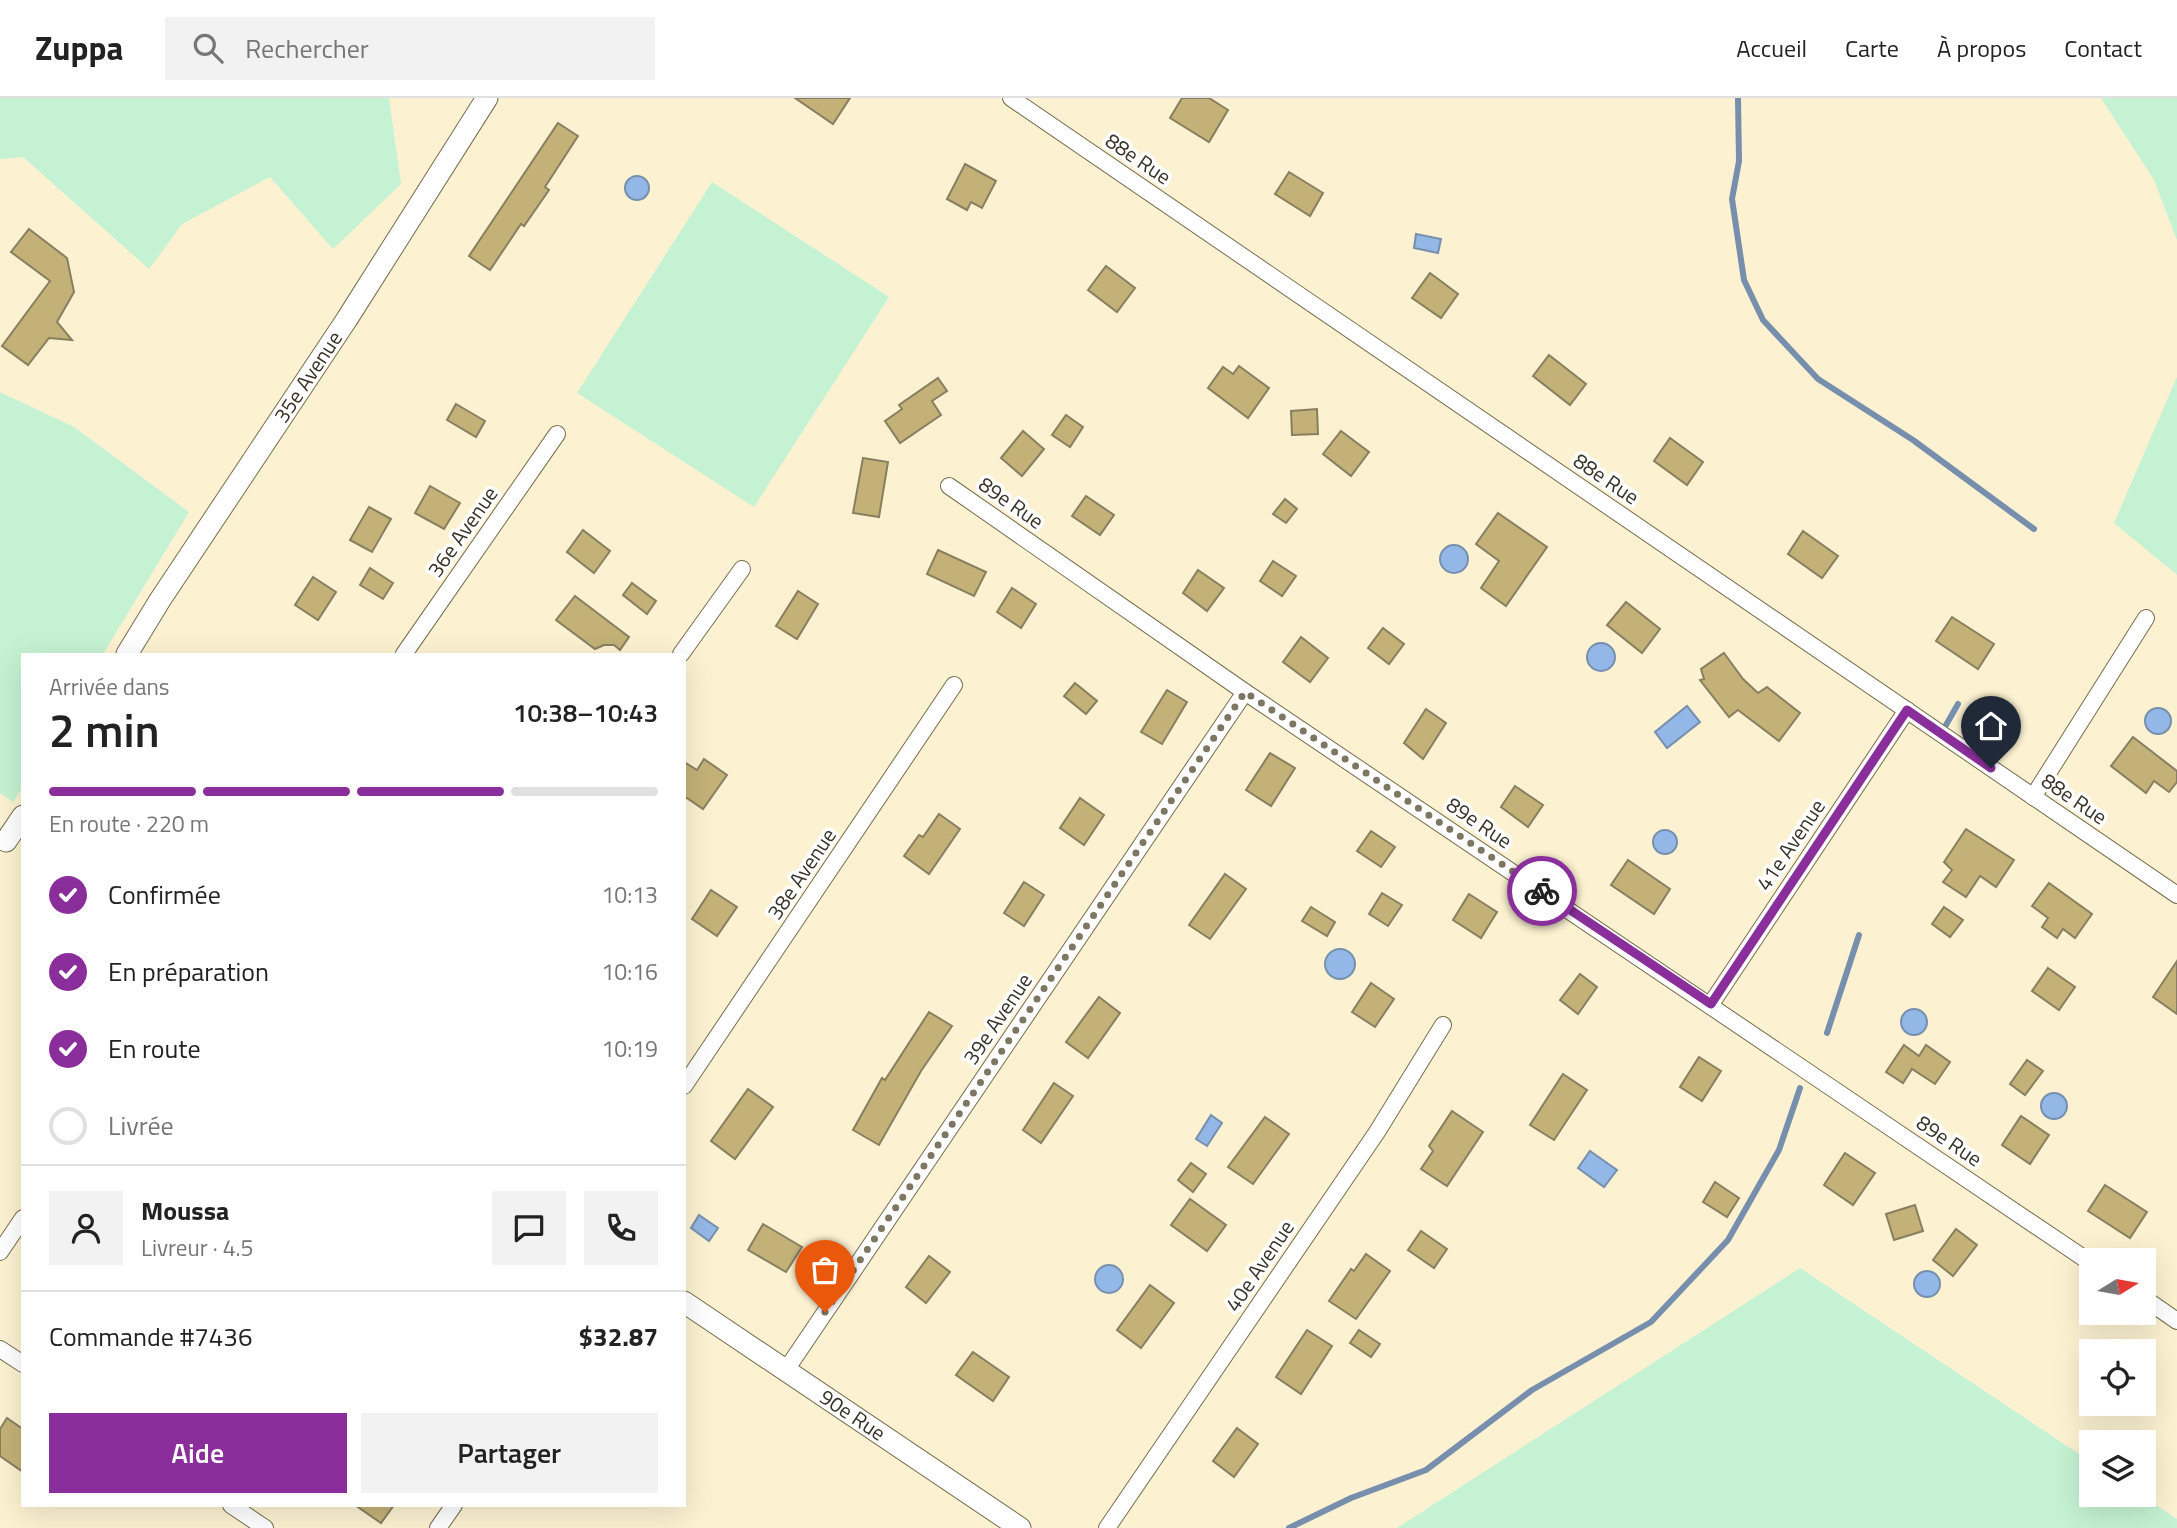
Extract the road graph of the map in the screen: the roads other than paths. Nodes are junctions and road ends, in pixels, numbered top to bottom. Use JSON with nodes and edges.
{"nodes":[{"id":1,"x":487,"y":98,"type":"edge"},
{"id":2,"x":1011,"y":98,"type":"edge"},
{"id":3,"x":557,"y":434,"type":"dead end"},
{"id":4,"x":949,"y":486,"type":"dead end"},
{"id":5,"x":742,"y":569,"type":"dead end"},
{"id":6,"x":2146,"y":618,"type":"dead end"},
{"id":7,"x":128,"y":653,"type":"edge"},
{"id":8,"x":405,"y":653,"type":"edge"},
{"id":9,"x":682,"y":653,"type":"edge"},
{"id":10,"x":954,"y":685,"type":"dead end"},
{"id":11,"x":1245,"y":692,"type":"junction"},
{"id":12,"x":1907,"y":710,"type":"junction"},
{"id":13,"x":2032,"y":797,"type":"junction"},
{"id":14,"x":21,"y":820,"type":"edge"},
{"id":15,"x":7,"y":845,"type":"edge"},
{"id":16,"x":2177,"y":895,"type":"edge"},
{"id":17,"x":1711,"y":1004,"type":"junction"},
{"id":18,"x":1443,"y":1025,"type":"dead end"},
{"id":19,"x":686,"y":1083,"type":"edge"},
{"id":20,"x":21,"y":1221,"type":"edge"},
{"id":21,"x":0,"y":1252,"type":"edge"},
{"id":22,"x":2079,"y":1255,"type":"edge"},
{"id":23,"x":686,"y":1303,"type":"edge"},
{"id":24,"x":2156,"y":1306,"type":"edge"},
{"id":25,"x":2177,"y":1321,"type":"edge"},
{"id":26,"x":0,"y":1349,"type":"edge"},
{"id":27,"x":21,"y":1363,"type":"edge"},
{"id":28,"x":786,"y":1370,"type":"junction"},
{"id":29,"x":234,"y":1507,"type":"edge"},
{"id":30,"x":453,"y":1507,"type":"edge"},
{"id":31,"x":265,"y":1528,"type":"edge"},
{"id":32,"x":438,"y":1528,"type":"edge"},
{"id":33,"x":1020,"y":1528,"type":"edge"},
{"id":34,"x":1107,"y":1528,"type":"edge"}],
"edges":[{"from":1,"to":7,"type":"street","name":"35e Avenue"},
{"from":2,"to":12,"type":"street","name":"88e Rue"},
{"from":3,"to":8,"type":"street","name":"36e Avenue"},
{"from":4,"to":11,"type":"street","name":"89e Rue"},
{"from":5,"to":9,"type":"street"},
{"from":6,"to":13,"type":"street"},
{"from":10,"to":19,"type":"street","name":"38e Avenue"},
{"from":11,"to":17,"type":"street","name":"89e Rue"},
{"from":11,"to":28,"type":"street","name":"39e Avenue"},
{"from":12,"to":13,"type":"street","name":"88e Rue"},
{"from":12,"to":17,"type":"street","name":"41e Avenue"},
{"from":13,"to":16,"type":"street","name":"88e Rue"},
{"from":14,"to":15,"type":"street"},
{"from":17,"to":22,"type":"street","name":"89e Rue"},
{"from":18,"to":34,"type":"street","name":"40e Avenue"},
{"from":20,"to":21,"type":"street"},
{"from":23,"to":28,"type":"street","name":"90e Rue"},
{"from":24,"to":25,"type":"street"},
{"from":26,"to":27,"type":"street"},
{"from":28,"to":33,"type":"street","name":"90e Rue"},
{"from":29,"to":31,"type":"street"},
{"from":30,"to":32,"type":"street"}]}
